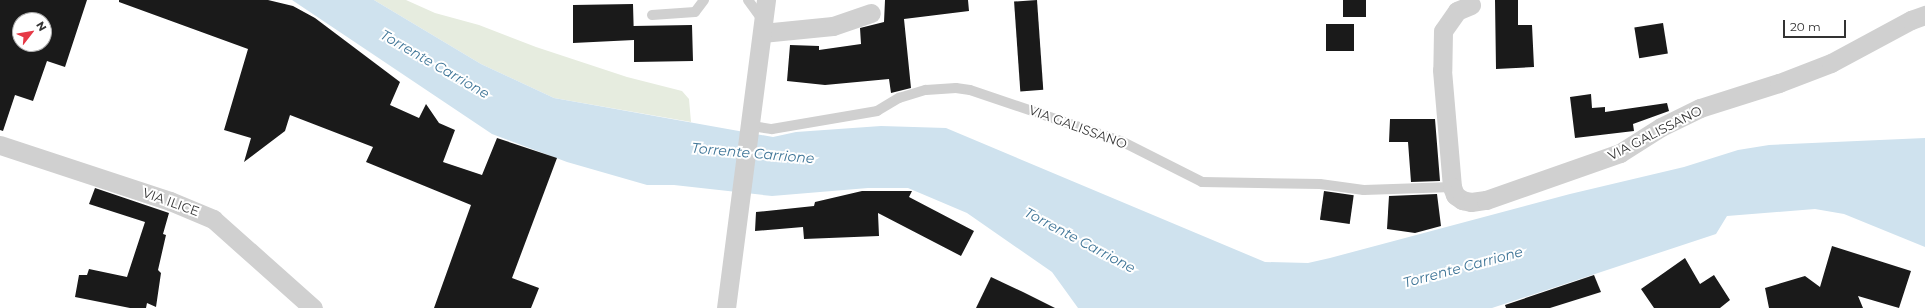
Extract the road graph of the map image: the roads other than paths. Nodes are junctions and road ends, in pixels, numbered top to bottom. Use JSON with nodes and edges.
{"nodes":[{"id":1,"x":704,"y":0,"type":"edge"},
{"id":2,"x":748,"y":0,"type":"edge"},
{"id":3,"x":766,"y":0,"type":"edge"},
{"id":4,"x":1470,"y":5,"type":"dead end"},
{"id":5,"x":871,"y":13,"type":"dead end"},
{"id":6,"x":652,"y":15,"type":"dead end"},
{"id":7,"x":1925,"y":15,"type":"edge"},
{"id":8,"x":763,"y":27,"type":"junction"},
{"id":9,"x":752,"y":126,"type":"junction"},
{"id":10,"x":0,"y":145,"type":"edge"},
{"id":11,"x":1452,"y":187,"type":"junction"},
{"id":12,"x":313,"y":308,"type":"edge"},
{"id":13,"x":726,"y":308,"type":"edge"}],
"edges":[{"from":1,"to":6,"type":"lane"},
{"from":2,"to":8,"type":"lane"},
{"from":3,"to":8,"type":"street"},
{"from":4,"to":11,"type":"street"},
{"from":5,"to":8,"type":"street"},
{"from":7,"to":11,"type":"street","name":"VIA GALISSANO"},
{"from":8,"to":9,"type":"street"},
{"from":9,"to":11,"type":"lane","name":"VIA GALISSANO"},
{"from":9,"to":13,"type":"street"},
{"from":10,"to":12,"type":"street","name":"VIA ILICE"}]}
